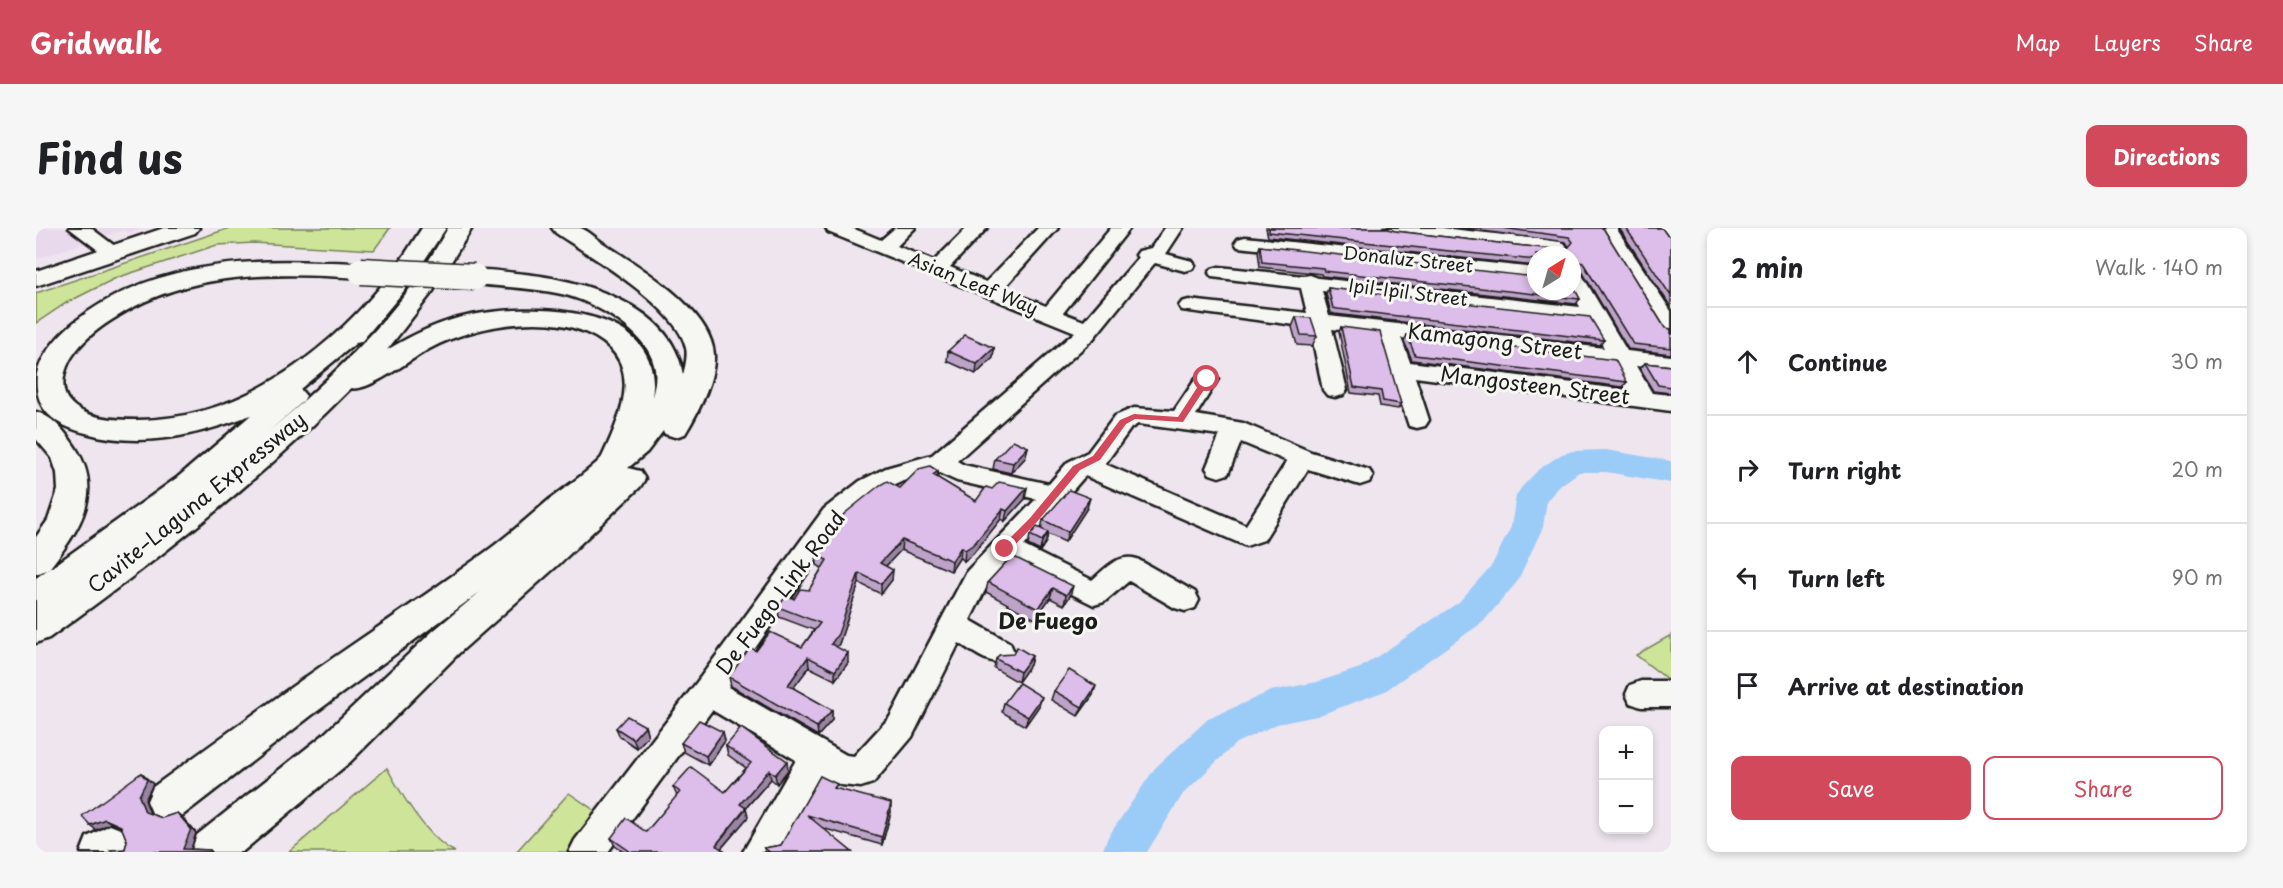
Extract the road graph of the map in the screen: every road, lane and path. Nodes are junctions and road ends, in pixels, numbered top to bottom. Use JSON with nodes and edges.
{"nodes":[{"id":1,"x":78,"y":228,"type":"edge"},
{"id":2,"x":434,"y":228,"type":"edge"},
{"id":3,"x":460,"y":228,"type":"edge"},
{"id":4,"x":564,"y":228,"type":"edge"},
{"id":5,"x":836,"y":228,"type":"edge"},
{"id":6,"x":906,"y":228,"type":"edge"},
{"id":7,"x":978,"y":228,"type":"edge"},
{"id":8,"x":1050,"y":228,"type":"edge"},
{"id":9,"x":1120,"y":228,"type":"edge"},
{"id":10,"x":1164,"y":228,"type":"edge"},
{"id":11,"x":1174,"y":228,"type":"edge"},
{"id":12,"x":1393,"y":228,"type":"edge"},
{"id":13,"x":1546,"y":228,"type":"edge"},
{"id":14,"x":1607,"y":228,"type":"edge"},
{"id":15,"x":1666,"y":228,"type":"edge"},
{"id":16,"x":186,"y":229,"type":"edge"},
{"id":17,"x":1671,"y":234,"type":"edge"},
{"id":18,"x":1248,"y":235,"type":"edge"},
{"id":19,"x":1556,"y":246,"type":"edge"},
{"id":20,"x":1527,"y":247,"type":"edge"},
{"id":21,"x":884,"y":248,"type":"junction"},
{"id":22,"x":114,"y":253,"type":"junction"},
{"id":23,"x":1149,"y":257,"type":"junction"},
{"id":24,"x":1185,"y":265,"type":"dead end"},
{"id":25,"x":365,"y":266,"type":"junction"},
{"id":26,"x":937,"y":269,"type":"junction"},
{"id":27,"x":478,"y":272,"type":"junction"},
{"id":28,"x":1527,"y":273,"type":"edge"},
{"id":29,"x":36,"y":279,"type":"edge"},
{"id":30,"x":1310,"y":281,"type":"junction"},
{"id":31,"x":1581,"y":290,"type":"edge"},
{"id":32,"x":990,"y":291,"type":"junction"},
{"id":33,"x":1189,"y":306,"type":"dead end"},
{"id":34,"x":1050,"y":315,"type":"junction"},
{"id":35,"x":1596,"y":315,"type":"junction"},
{"id":36,"x":365,"y":321,"type":"junction"},
{"id":37,"x":1319,"y":321,"type":"junction"},
{"id":38,"x":1077,"y":326,"type":"dead end"},
{"id":39,"x":1671,"y":327,"type":"edge"},
{"id":40,"x":1388,"y":330,"type":"junction"},
{"id":41,"x":36,"y":355,"type":"edge"},
{"id":42,"x":1620,"y":357,"type":"junction"},
{"id":43,"x":1671,"y":363,"type":"edge"},
{"id":44,"x":1399,"y":368,"type":"junction"},
{"id":45,"x":1207,"y":379,"type":"dead end"},
{"id":46,"x":1335,"y":390,"type":"dead end"},
{"id":47,"x":690,"y":395,"type":"junction"},
{"id":48,"x":1644,"y":399,"type":"junction"},
{"id":49,"x":1671,"y":403,"type":"edge"},
{"id":50,"x":1180,"y":420,"type":"junction"},
{"id":51,"x":1417,"y":420,"type":"dead end"},
{"id":52,"x":36,"y":422,"type":"edge"},
{"id":53,"x":300,"y":422,"type":"junction"},
{"id":54,"x":1234,"y":429,"type":"junction"},
{"id":55,"x":1302,"y":458,"type":"junction"},
{"id":56,"x":940,"y":462,"type":"junction"},
{"id":57,"x":1083,"y":465,"type":"junction"},
{"id":58,"x":1219,"y":468,"type":"dead end"},
{"id":59,"x":1360,"y":476,"type":"dead end"},
{"id":60,"x":597,"y":479,"type":"junction"},
{"id":61,"x":1053,"y":494,"type":"junction"},
{"id":62,"x":1005,"y":549,"type":"junction"},
{"id":63,"x":36,"y":561,"type":"edge"},
{"id":64,"x":36,"y":597,"type":"edge"},
{"id":65,"x":1185,"y":600,"type":"dead end"},
{"id":66,"x":954,"y":625,"type":"junction"},
{"id":67,"x":36,"y":628,"type":"edge"},
{"id":68,"x":999,"y":652,"type":"edge"},
{"id":69,"x":708,"y":691,"type":"junction"},
{"id":70,"x":1641,"y":694,"type":"dead end"},
{"id":71,"x":1671,"y":694,"type":"edge"},
{"id":72,"x":817,"y":755,"type":"junction"},
{"id":73,"x":168,"y":801,"type":"dead end"},
{"id":74,"x":212,"y":850,"type":"edge"},
{"id":75,"x":587,"y":852,"type":"edge"},
{"id":76,"x":761,"y":852,"type":"edge"}],
"edges":[{"from":1,"to":22,"type":"street"},
{"from":2,"to":36,"type":"main road","name":"Cavite–Laguna Expressway"},
{"from":3,"to":53,"type":"main road","name":"Cavite–Laguna Expressway"},
{"from":4,"to":47,"type":"main road"},
{"from":5,"to":21,"type":"street","name":"Asian Leaf Way"},
{"from":6,"to":21,"type":"street"},
{"from":7,"to":26,"type":"street"},
{"from":8,"to":32,"type":"street"},
{"from":9,"to":34,"type":"street"},
{"from":10,"to":23,"type":"street","name":"De Fuego Link Road"},
{"from":11,"to":23,"type":"street","name":"De Fuego Link Road"},
{"from":12,"to":20,"type":"street"},
{"from":13,"to":19,"type":"street"},
{"from":14,"to":39,"type":"street"},
{"from":15,"to":17,"type":"street"},
{"from":16,"to":22,"type":"main road"},
{"from":18,"to":28,"type":"street","name":"Donaluz Street"},
{"from":18,"to":30,"type":"street","name":"Ipil-Ipil Street"},
{"from":21,"to":26,"type":"street","name":"Asian Leaf Way"},
{"from":22,"to":29,"type":"main road"},
{"from":23,"to":24,"type":"street"},
{"from":23,"to":56,"type":"street","name":"De Fuego Link Road"},
{"from":25,"to":27,"type":"main road","bridge":true},
{"from":25,"to":36,"type":"main road"},
{"from":25,"to":41,"type":"main road"},
{"from":26,"to":32,"type":"street","name":"Asian Leaf Way"},
{"from":27,"to":47,"type":"main road"},
{"from":27,"to":60,"type":"main road"},
{"from":30,"to":35,"type":"street","name":"Ipil-Ipil Street"},
{"from":30,"to":37,"type":"street"},
{"from":31,"to":35,"type":"street"},
{"from":32,"to":34,"type":"street","name":"Asian Leaf Way"},
{"from":33,"to":37,"type":"street","name":"Kamagong Street"},
{"from":34,"to":38,"type":"street","name":"Asian Leaf Way"},
{"from":35,"to":42,"type":"street"},
{"from":36,"to":64,"type":"main road","name":"Cavite–Laguna Expressway"},
{"from":37,"to":40,"type":"street","name":"Kamagong Street"},
{"from":37,"to":46,"type":"street"},
{"from":40,"to":42,"type":"street","name":"Kamagong Street"},
{"from":40,"to":44,"type":"street"},
{"from":42,"to":43,"type":"street","name":"Kamagong Street"},
{"from":42,"to":48,"type":"street"},
{"from":44,"to":48,"type":"street","name":"Mangosteen Street"},
{"from":44,"to":51,"type":"street"},
{"from":45,"to":50,"type":"street"},
{"from":47,"to":74,"type":"main road"},
{"from":48,"to":49,"type":"street","name":"Mangosteen Street"},
{"from":50,"to":54,"type":"street"},
{"from":50,"to":57,"type":"street"},
{"from":52,"to":63,"type":"main road"},
{"from":53,"to":60,"type":"main road"},
{"from":53,"to":67,"type":"main road","name":"Cavite–Laguna Expressway"},
{"from":54,"to":55,"type":"street"},
{"from":54,"to":58,"type":"street"},
{"from":55,"to":57,"type":"street"},
{"from":55,"to":59,"type":"street"},
{"from":56,"to":61,"type":"street"},
{"from":56,"to":69,"type":"street","name":"De Fuego Link Road"},
{"from":57,"to":61,"type":"street"},
{"from":60,"to":73,"type":"main road"},
{"from":61,"to":62,"type":"street"},
{"from":62,"to":65,"type":"street"},
{"from":62,"to":66,"type":"street"},
{"from":66,"to":68,"type":"street"},
{"from":66,"to":72,"type":"street"},
{"from":69,"to":72,"type":"street"},
{"from":69,"to":75,"type":"street","name":"De Fuego Link Road"},
{"from":70,"to":71,"type":"street"},
{"from":72,"to":76,"type":"street"}]}
